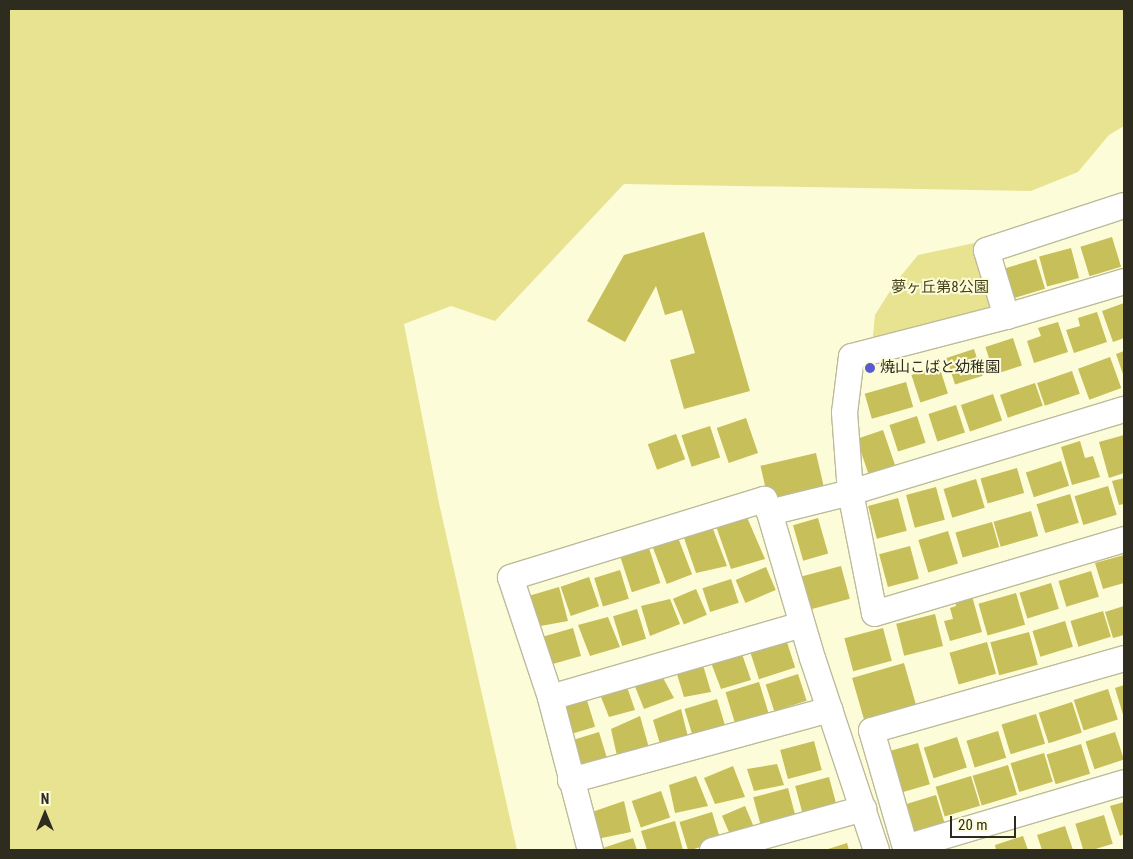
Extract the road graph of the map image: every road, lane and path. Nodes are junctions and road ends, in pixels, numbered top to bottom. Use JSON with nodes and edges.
{"nodes":[{"id":1,"x":1124,"y":205,"type":"edge"},
{"id":2,"x":1124,"y":281,"type":"edge"},
{"id":3,"x":1006,"y":316,"type":"junction"},
{"id":4,"x":1124,"y":409,"type":"edge"},
{"id":5,"x":850,"y":492,"type":"junction"},
{"id":6,"x":769,"y":512,"type":"junction"},
{"id":7,"x":1124,"y":539,"type":"edge"},
{"id":8,"x":802,"y":624,"type":"junction"},
{"id":9,"x":1124,"y":658,"type":"edge"},
{"id":10,"x":550,"y":697,"type":"junction"},
{"id":11,"x":829,"y":709,"type":"junction"},
{"id":12,"x":570,"y":780,"type":"junction"},
{"id":13,"x":1124,"y":782,"type":"edge"},
{"id":14,"x":863,"y":808,"type":"junction"},
{"id":15,"x":590,"y":850,"type":"edge"},
{"id":16,"x":712,"y":850,"type":"edge"},
{"id":17,"x":876,"y":850,"type":"edge"}],
"edges":[{"from":1,"to":3,"type":"street"},
{"from":2,"to":3,"type":"street"},
{"from":3,"to":5,"type":"street"},
{"from":4,"to":5,"type":"street"},
{"from":5,"to":6,"type":"street"},
{"from":5,"to":7,"type":"street"},
{"from":6,"to":8,"type":"street"},
{"from":6,"to":10,"type":"street"},
{"from":8,"to":10,"type":"street"},
{"from":8,"to":11,"type":"street"},
{"from":9,"to":13,"type":"street"},
{"from":10,"to":12,"type":"street"},
{"from":11,"to":12,"type":"street"},
{"from":11,"to":14,"type":"street"},
{"from":12,"to":15,"type":"street"},
{"from":14,"to":16,"type":"street"},
{"from":14,"to":17,"type":"street"}]}
